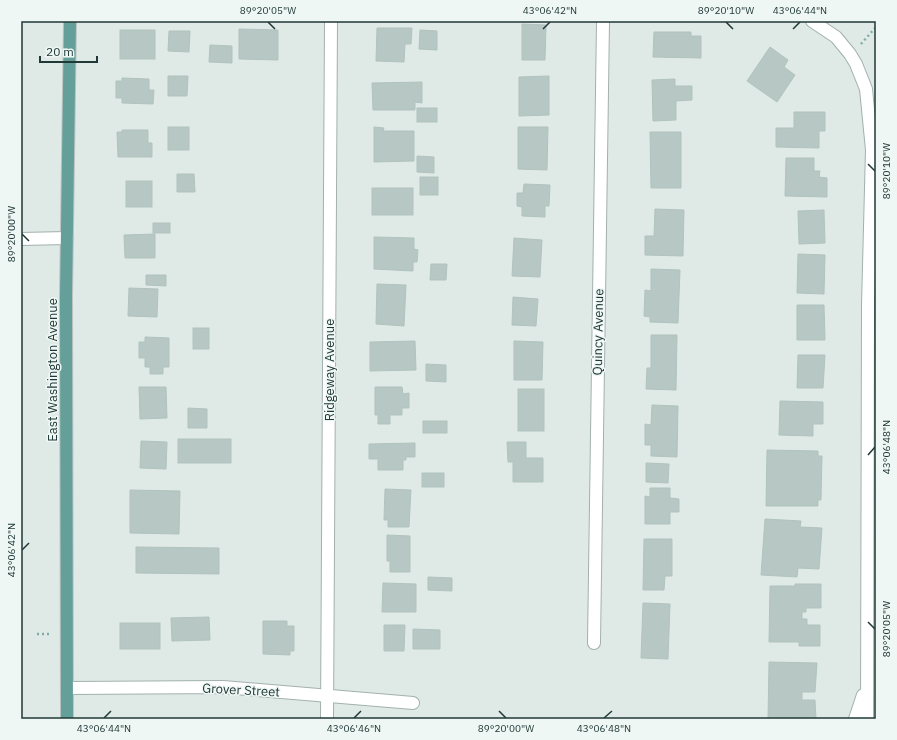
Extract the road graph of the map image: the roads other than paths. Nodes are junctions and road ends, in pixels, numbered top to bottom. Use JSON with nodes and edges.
{"nodes":[{"id":1,"x":70,"y":21,"type":"edge"},
{"id":2,"x":331,"y":21,"type":"edge"},
{"id":3,"x":602,"y":21,"type":"edge"},
{"id":4,"x":812,"y":21,"type":"edge"},
{"id":5,"x":21,"y":238,"type":"edge"},
{"id":6,"x":66,"y":238,"type":"junction"},
{"id":7,"x":594,"y":643,"type":"dead end"},
{"id":8,"x":865,"y":687,"type":"junction"},
{"id":9,"x":68,"y":688,"type":"junction"},
{"id":10,"x":327,"y":695,"type":"junction"},
{"id":11,"x":413,"y":703,"type":"dead end"},
{"id":12,"x":68,"y":719,"type":"edge"},
{"id":13,"x":327,"y":719,"type":"edge"},
{"id":14,"x":855,"y":719,"type":"edge"},
{"id":15,"x":867,"y":719,"type":"edge"}],
"edges":[{"from":1,"to":6,"type":"main road","name":"East Washington Avenue"},
{"from":2,"to":10,"type":"street","name":"Ridgeway Avenue"},
{"from":3,"to":7,"type":"street","name":"Quincy Avenue"},
{"from":4,"to":8,"type":"street"},
{"from":5,"to":6,"type":"street"},
{"from":6,"to":9,"type":"main road","name":"East Washington Avenue"},
{"from":8,"to":14,"type":"street"},
{"from":8,"to":15,"type":"street"},
{"from":9,"to":10,"type":"street","name":"Grover Street"},
{"from":9,"to":12,"type":"main road","name":"East Washington Avenue"},
{"from":10,"to":11,"type":"street","name":"Grover Street"},
{"from":10,"to":13,"type":"street","name":"Ridgeway Avenue"}]}
